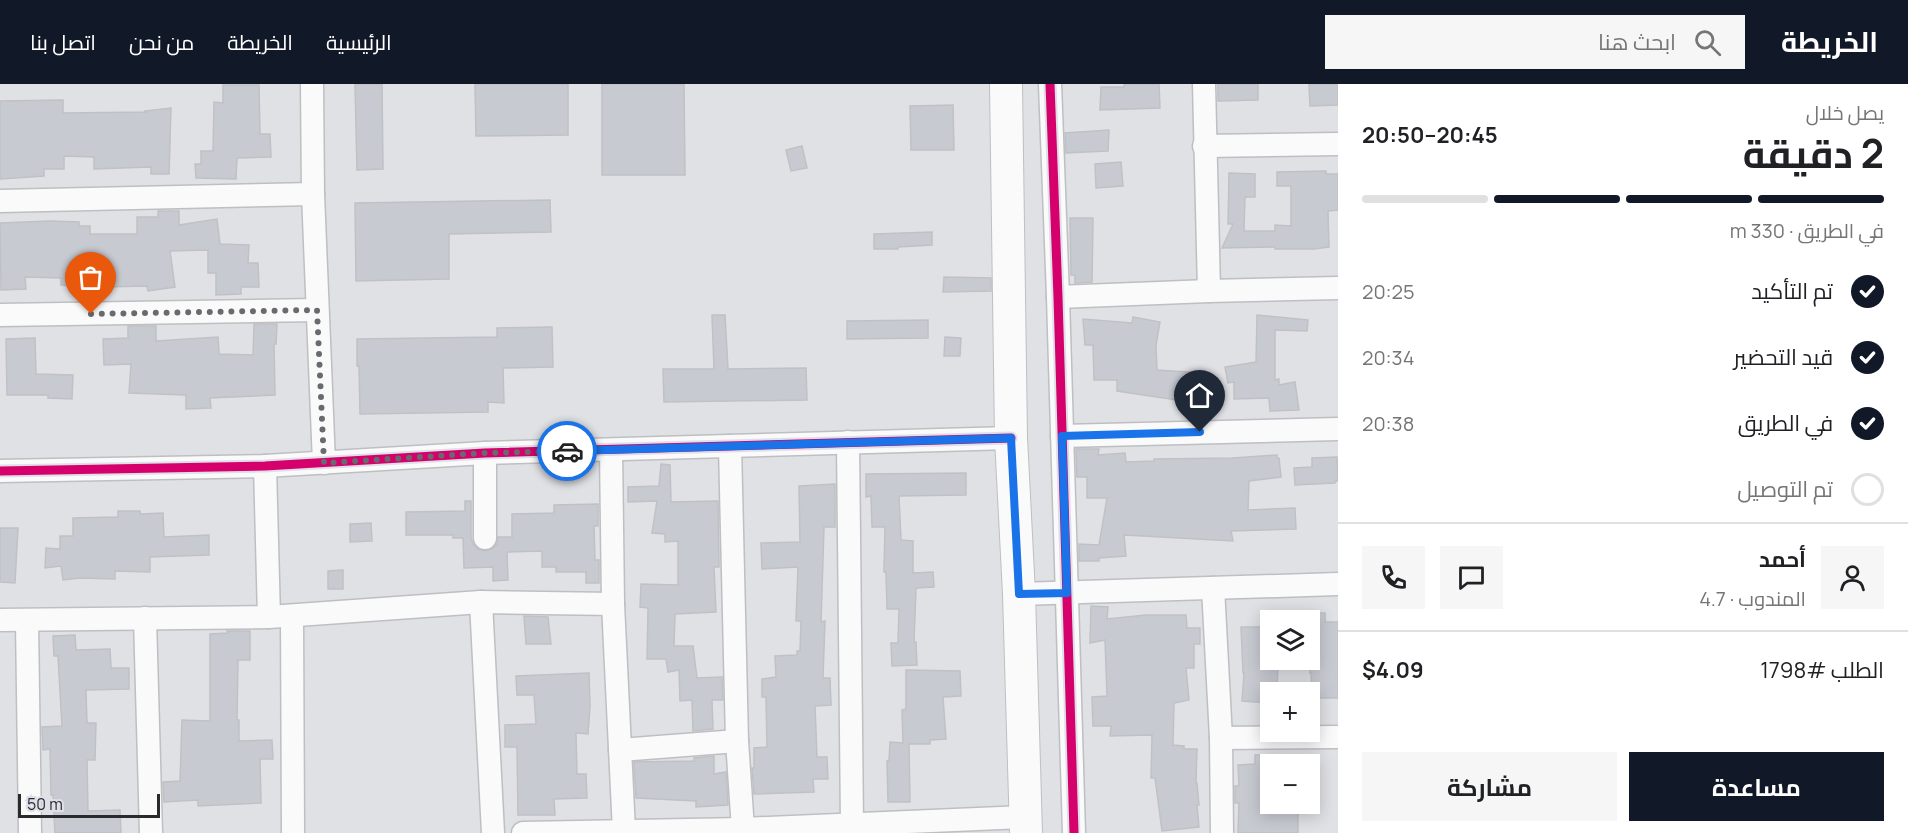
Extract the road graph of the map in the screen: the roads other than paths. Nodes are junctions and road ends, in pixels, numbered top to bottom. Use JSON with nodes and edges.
{"nodes":[{"id":1,"x":312,"y":84,"type":"edge"},
{"id":2,"x":1006,"y":84,"type":"edge"},
{"id":3,"x":1050,"y":84,"type":"edge"},
{"id":4,"x":1204,"y":84,"type":"edge"},
{"id":5,"x":1338,"y":144,"type":"edge"},
{"id":6,"x":1204,"y":146,"type":"junction"},
{"id":7,"x":313,"y":194,"type":"junction"},
{"id":8,"x":0,"y":201,"type":"edge"},
{"id":9,"x":1338,"y":288,"type":"edge"},
{"id":10,"x":1209,"y":291,"type":"junction"},
{"id":11,"x":1058,"y":297,"type":"junction"},
{"id":12,"x":317,"y":310,"type":"junction"},
{"id":13,"x":0,"y":315,"type":"edge"},
{"id":14,"x":1338,"y":429,"type":"edge"},
{"id":15,"x":1062,"y":436,"type":"junction"},
{"id":16,"x":1011,"y":438,"type":"junction"},
{"id":17,"x":848,"y":442,"type":"junction"},
{"id":18,"x":730,"y":446,"type":"junction"},
{"id":19,"x":611,"y":450,"type":"junction"},
{"id":20,"x":485,"y":453,"type":"junction"},
{"id":21,"x":324,"y":463,"type":"junction"},
{"id":22,"x":265,"y":466,"type":"junction"},
{"id":23,"x":0,"y":471,"type":"edge"},
{"id":24,"x":485,"y":538,"type":"dead end"},
{"id":25,"x":1338,"y":584,"type":"edge"},
{"id":26,"x":1213,"y":588,"type":"junction"},
{"id":27,"x":1067,"y":593,"type":"junction"},
{"id":28,"x":1019,"y":594,"type":"junction"},
{"id":29,"x":481,"y":602,"type":"junction"},
{"id":30,"x":613,"y":604,"type":"junction"},
{"id":31,"x":292,"y":616,"type":"junction"},
{"id":32,"x":269,"y":617,"type":"junction"},
{"id":33,"x":145,"y":618,"type":"junction"},
{"id":34,"x":0,"y":620,"type":"edge"},
{"id":35,"x":27,"y":621,"type":"junction"},
{"id":36,"x":1338,"y":736,"type":"edge"},
{"id":37,"x":1221,"y":738,"type":"junction"},
{"id":38,"x":736,"y":741,"type":"junction"},
{"id":39,"x":620,"y":750,"type":"junction"},
{"id":40,"x":852,"y":824,"type":"junction"},
{"id":41,"x":1026,"y":825,"type":"edge"},
{"id":42,"x":743,"y":829,"type":"junction"},
{"id":43,"x":624,"y":831,"type":"junction"},
{"id":44,"x":30,"y":833,"type":"edge"},
{"id":45,"x":152,"y":833,"type":"edge"},
{"id":46,"x":293,"y":833,"type":"edge"},
{"id":47,"x":493,"y":833,"type":"edge"},
{"id":48,"x":523,"y":833,"type":"edge"},
{"id":49,"x":1074,"y":833,"type":"edge"},
{"id":50,"x":1222,"y":833,"type":"edge"}],
"edges":[{"from":1,"to":7,"type":"street"},
{"from":2,"to":16,"type":"street"},
{"from":3,"to":11,"type":"street"},
{"from":4,"to":6,"type":"street"},
{"from":5,"to":6,"type":"street"},
{"from":6,"to":10,"type":"street"},
{"from":7,"to":8,"type":"street"},
{"from":7,"to":12,"type":"street"},
{"from":9,"to":10,"type":"street"},
{"from":10,"to":11,"type":"street"},
{"from":11,"to":15,"type":"street"},
{"from":12,"to":13,"type":"street"},
{"from":12,"to":21,"type":"street"},
{"from":14,"to":15,"type":"street"},
{"from":15,"to":27,"type":"street"},
{"from":16,"to":17,"type":"street"},
{"from":16,"to":28,"type":"street"},
{"from":17,"to":18,"type":"street"},
{"from":17,"to":40,"type":"street"},
{"from":18,"to":19,"type":"street"},
{"from":18,"to":38,"type":"street"},
{"from":19,"to":20,"type":"street"},
{"from":19,"to":30,"type":"street"},
{"from":20,"to":21,"type":"street"},
{"from":20,"to":24,"type":"street"},
{"from":21,"to":22,"type":"street"},
{"from":22,"to":23,"type":"street"},
{"from":22,"to":32,"type":"street"},
{"from":25,"to":26,"type":"street"},
{"from":26,"to":27,"type":"street"},
{"from":26,"to":37,"type":"street"},
{"from":27,"to":28,"type":"street"},
{"from":27,"to":49,"type":"street"},
{"from":28,"to":41,"type":"street"},
{"from":29,"to":30,"type":"street"},
{"from":29,"to":31,"type":"street"},
{"from":29,"to":47,"type":"street"},
{"from":30,"to":39,"type":"street"},
{"from":31,"to":32,"type":"street"},
{"from":31,"to":46,"type":"street"},
{"from":32,"to":33,"type":"street"},
{"from":33,"to":35,"type":"street"},
{"from":33,"to":45,"type":"street"},
{"from":34,"to":35,"type":"street"},
{"from":35,"to":44,"type":"street"},
{"from":36,"to":37,"type":"street"},
{"from":37,"to":50,"type":"street"},
{"from":38,"to":39,"type":"street"},
{"from":38,"to":42,"type":"street"},
{"from":39,"to":43,"type":"street"},
{"from":40,"to":41,"type":"street"},
{"from":40,"to":42,"type":"street"},
{"from":42,"to":43,"type":"street"},
{"from":43,"to":48,"type":"street"}]}
